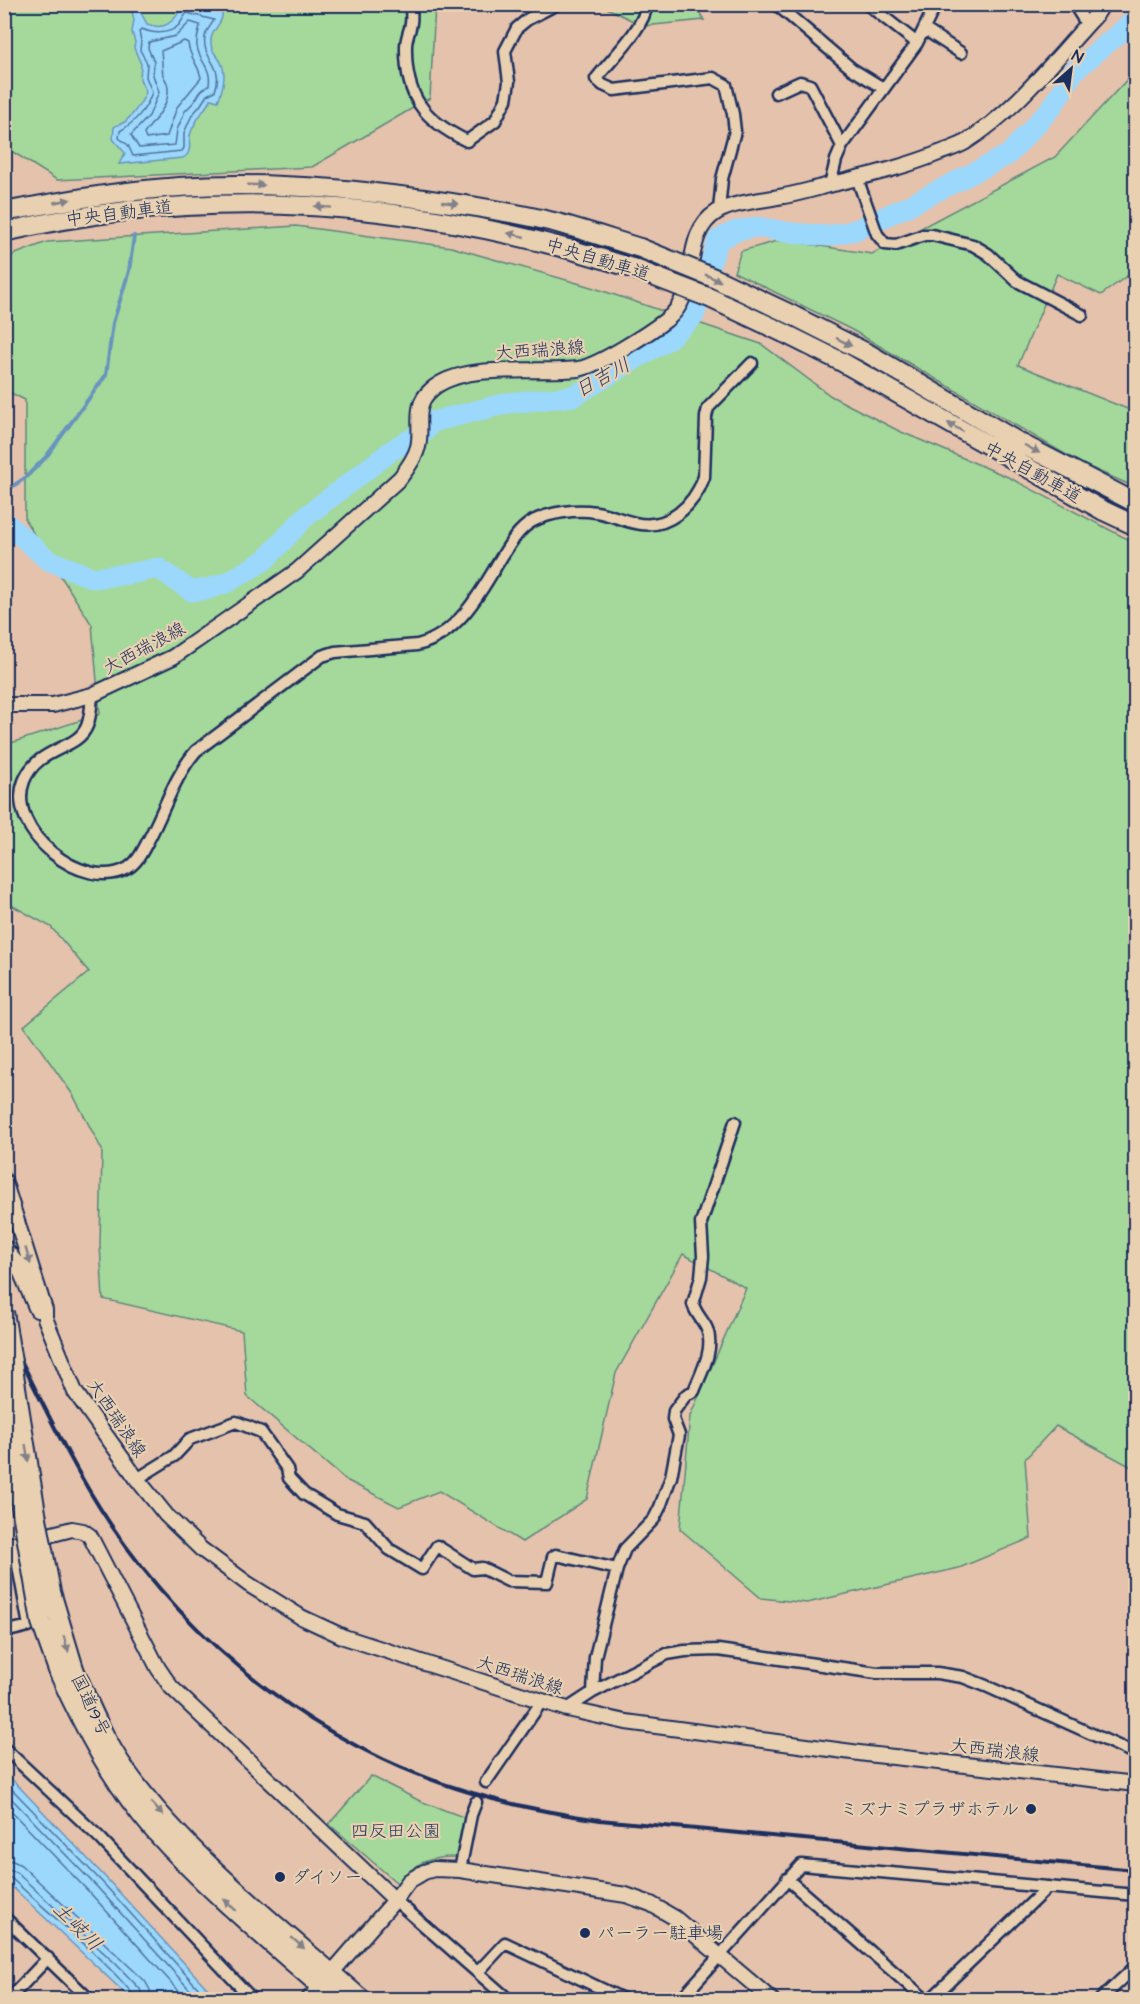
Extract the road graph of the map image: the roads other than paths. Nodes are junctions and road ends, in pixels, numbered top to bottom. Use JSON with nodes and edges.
{"nodes":[{"id":1,"x":411,"y":4,"type":"edge"},
{"id":2,"x":557,"y":4,"type":"edge"},
{"id":3,"x":647,"y":4,"type":"edge"},
{"id":4,"x":776,"y":4,"type":"edge"},
{"id":5,"x":867,"y":4,"type":"edge"},
{"id":6,"x":936,"y":4,"type":"edge"},
{"id":7,"x":1074,"y":4,"type":"edge"},
{"id":8,"x":1103,"y":4,"type":"edge"},
{"id":9,"x":1087,"y":25,"type":"junction"},
{"id":10,"x":924,"y":29,"type":"junction"},
{"id":11,"x":917,"y":43,"type":"junction"},
{"id":12,"x":961,"y":53,"type":"dead end"},
{"id":13,"x":883,"y":88,"type":"junction"},
{"id":14,"x":776,"y":93,"type":"dead end"},
{"id":15,"x":842,"y":146,"type":"junction"},
{"id":16,"x":857,"y":178,"type":"junction"},
{"id":17,"x":830,"y":185,"type":"junction"},
{"id":18,"x":719,"y":210,"type":"junction"},
{"id":19,"x":4,"y":212,"type":"edge"},
{"id":20,"x":4,"y":232,"type":"edge"},
{"id":21,"x":1082,"y":315,"type":"dead end"},
{"id":22,"x":752,"y":363,"type":"dead end"},
{"id":23,"x":1136,"y":503,"type":"edge"},
{"id":24,"x":1136,"y":526,"type":"edge"},
{"id":25,"x":92,"y":695,"type":"junction"},
{"id":26,"x":4,"y":705,"type":"edge"},
{"id":27,"x":735,"y":1122,"type":"dead end"},
{"id":28,"x":4,"y":1180,"type":"edge"},
{"id":29,"x":4,"y":1247,"type":"edge"},
{"id":30,"x":4,"y":1312,"type":"edge"},
{"id":31,"x":45,"y":1318,"type":"junction"},
{"id":32,"x":4,"y":1408,"type":"edge"},
{"id":33,"x":136,"y":1479,"type":"junction"},
{"id":34,"x":9,"y":1544,"type":"edge"},
{"id":35,"x":617,"y":1569,"type":"junction"},
{"id":36,"x":4,"y":1632,"type":"edge"},
{"id":37,"x":66,"y":1671,"type":"junction"},
{"id":38,"x":593,"y":1692,"type":"junction"},
{"id":39,"x":542,"y":1701,"type":"junction"},
{"id":40,"x":567,"y":1709,"type":"junction"},
{"id":41,"x":4,"y":1748,"type":"edge"},
{"id":42,"x":1136,"y":1754,"type":"edge"},
{"id":43,"x":486,"y":1782,"type":"tunnel mouth"},
{"id":44,"x":1136,"y":1784,"type":"edge"},
{"id":45,"x":476,"y":1802,"type":"tunnel mouth"},
{"id":46,"x":460,"y":1870,"type":"junction"},
{"id":47,"x":787,"y":1879,"type":"junction"},
{"id":48,"x":1048,"y":1887,"type":"junction"},
{"id":49,"x":1136,"y":1895,"type":"edge"},
{"id":50,"x":395,"y":1900,"type":"junction"},
{"id":51,"x":4,"y":1917,"type":"edge"},
{"id":52,"x":720,"y":1954,"type":"junction"},
{"id":53,"x":48,"y":1958,"type":"junction"},
{"id":54,"x":1136,"y":1966,"type":"edge"},
{"id":55,"x":478,"y":1972,"type":"junction"},
{"id":56,"x":326,"y":1979,"type":"junction"},
{"id":57,"x":8,"y":2000,"type":"edge"},
{"id":58,"x":90,"y":2000,"type":"edge"},
{"id":59,"x":253,"y":2000,"type":"edge"},
{"id":60,"x":308,"y":2000,"type":"edge"},
{"id":61,"x":336,"y":2000,"type":"edge"},
{"id":62,"x":362,"y":2000,"type":"edge"},
{"id":63,"x":509,"y":2000,"type":"edge"},
{"id":64,"x":625,"y":2000,"type":"edge"},
{"id":65,"x":680,"y":2000,"type":"edge"},
{"id":66,"x":772,"y":2000,"type":"edge"},
{"id":67,"x":928,"y":2000,"type":"edge"},
{"id":68,"x":1100,"y":2000,"type":"edge"}],
"edges":[{"from":1,"to":2,"type":"street"},
{"from":3,"to":18,"type":"street"},
{"from":4,"to":13,"type":"street"},
{"from":5,"to":11,"type":"street"},
{"from":6,"to":10,"type":"street"},
{"from":7,"to":9,"type":"street"},
{"from":8,"to":9,"type":"main road"},
{"from":9,"to":16,"type":"main road"},
{"from":10,"to":11,"type":"street"},
{"from":10,"to":12,"type":"street"},
{"from":11,"to":13,"type":"street"},
{"from":13,"to":15,"type":"street"},
{"from":14,"to":15,"type":"street"},
{"from":15,"to":17,"type":"street"},
{"from":16,"to":17,"type":"main road"},
{"from":16,"to":21,"type":"street"},
{"from":17,"to":18,"type":"main road"},
{"from":18,"to":25,"type":"main road","name":"大西瑞浪線"},
{"from":19,"to":23,"type":"highway","name":"中央自動車道","one_way":true,"bridge":true},
{"from":24,"to":20,"type":"highway","name":"中央自動車道","one_way":true,"bridge":true},
{"from":22,"to":25,"type":"street"},
{"from":25,"to":26,"type":"main road","name":"大西瑞浪線"},
{"from":27,"to":35,"type":"street"},
{"from":28,"to":31,"type":"main road","one_way":true},
{"from":29,"to":31,"type":"main road"},
{"from":30,"to":37,"type":"highway","name":"国道19号","one_way":true,"bridge":true},
{"from":31,"to":33,"type":"main road","name":"大西瑞浪線"},
{"from":32,"to":37,"type":"highway","name":"国道19号","bridge":true},
{"from":33,"to":35,"type":"street"},
{"from":33,"to":39,"type":"main road","name":"大西瑞浪線"},
{"from":34,"to":36,"type":"street"},
{"from":34,"to":50,"type":"main road"},
{"from":35,"to":38,"type":"street"},
{"from":37,"to":56,"type":"highway","name":"国道19号"},
{"from":38,"to":40,"type":"street"},
{"from":38,"to":42,"type":"street"},
{"from":39,"to":40,"type":"main road","name":"大西瑞浪線"},
{"from":39,"to":43,"type":"street"},
{"from":40,"to":44,"type":"main road","name":"大西瑞浪線"},
{"from":41,"to":59,"type":"street"},
{"from":45,"to":46,"type":"street"},
{"from":46,"to":50,"type":"main road"},
{"from":46,"to":52,"type":"main road"},
{"from":47,"to":48,"type":"street"},
{"from":47,"to":52,"type":"street"},
{"from":47,"to":67,"type":"street"},
{"from":48,"to":49,"type":"street"},
{"from":48,"to":67,"type":"street"},
{"from":50,"to":55,"type":"street"},
{"from":50,"to":56,"type":"main road"},
{"from":51,"to":53,"type":"street"},
{"from":52,"to":65,"type":"street"},
{"from":52,"to":66,"type":"main road"},
{"from":53,"to":57,"type":"street"},
{"from":53,"to":58,"type":"street"},
{"from":54,"to":68,"type":"street"},
{"from":55,"to":63,"type":"street"},
{"from":55,"to":64,"type":"street"},
{"from":56,"to":60,"type":"main road"},
{"from":56,"to":61,"type":"highway","name":"国道19号"},
{"from":56,"to":62,"type":"highway","name":"国道19号"}]}
